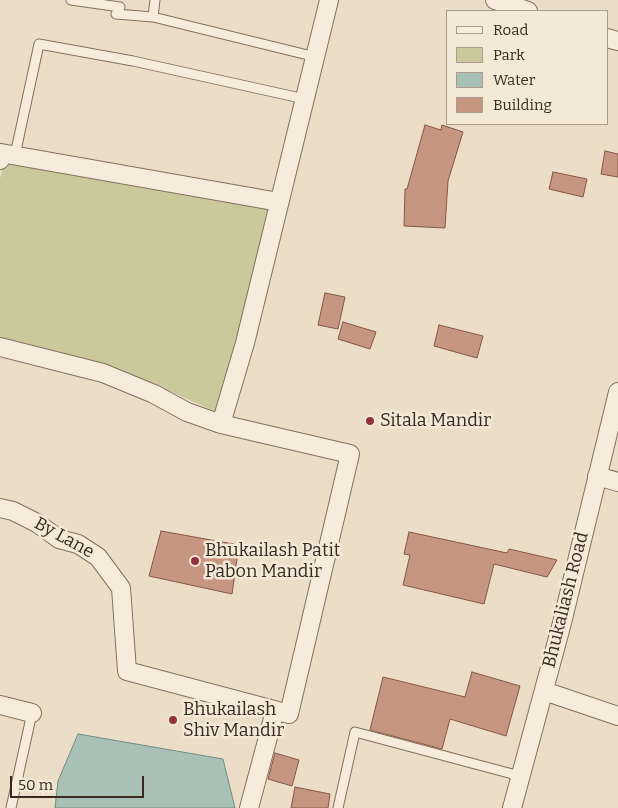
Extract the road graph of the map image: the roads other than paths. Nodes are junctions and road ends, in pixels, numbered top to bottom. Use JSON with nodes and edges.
{"nodes":[{"id":1,"x":71,"y":0,"type":"edge"},
{"id":2,"x":156,"y":0,"type":"edge"},
{"id":3,"x":329,"y":0,"type":"edge"},
{"id":4,"x":495,"y":0,"type":"edge"},
{"id":5,"x":525,"y":10,"type":"edge"},
{"id":6,"x":153,"y":17,"type":"junction"},
{"id":7,"x":316,"y":57,"type":"junction"},
{"id":8,"x":305,"y":99,"type":"junction"},
{"id":9,"x":8,"y":157,"type":"edge"},
{"id":10,"x":279,"y":202,"type":"junction"},
{"id":11,"x":0,"y":347,"type":"edge"},
{"id":12,"x":618,"y":392,"type":"edge"},
{"id":13,"x":221,"y":424,"type":"junction"},
{"id":14,"x":597,"y":476,"type":"junction"},
{"id":15,"x":618,"y":482,"type":"edge"},
{"id":16,"x":0,"y":508,"type":"edge"},
{"id":17,"x":544,"y":691,"type":"junction"},
{"id":18,"x":0,"y":706,"type":"edge"},
{"id":19,"x":275,"y":711,"type":"junction"},
{"id":20,"x":32,"y":713,"type":"joint"},
{"id":21,"x":618,"y":716,"type":"edge"},
{"id":22,"x":520,"y":776,"type":"junction"},
{"id":23,"x":11,"y":808,"type":"edge"},
{"id":24,"x":249,"y":808,"type":"edge"},
{"id":25,"x":338,"y":808,"type":"edge"},
{"id":26,"x":514,"y":808,"type":"edge"}],
"edges":[{"from":1,"to":6,"type":"lane"},
{"from":2,"to":6,"type":"lane"},
{"from":3,"to":7,"type":"street"},
{"from":4,"to":5,"type":"street"},
{"from":6,"to":7,"type":"lane"},
{"from":7,"to":8,"type":"street"},
{"from":8,"to":9,"type":"lane"},
{"from":8,"to":10,"type":"street"},
{"from":9,"to":10,"type":"street"},
{"from":10,"to":13,"type":"street"},
{"from":11,"to":13,"type":"street"},
{"from":12,"to":14,"type":"street","name":"Bhukaliash Road"},
{"from":13,"to":19,"type":"street"},
{"from":14,"to":15,"type":"street"},
{"from":14,"to":17,"type":"street","name":"Bhukaliash Road"},
{"from":16,"to":19,"type":"street","name":"By Lane"},
{"from":17,"to":21,"type":"street"},
{"from":17,"to":22,"type":"street","name":"Bhukaliash Road"},
{"from":18,"to":20,"type":"street"},
{"from":19,"to":24,"type":"street"},
{"from":20,"to":23,"type":"lane"},
{"from":22,"to":25,"type":"lane"},
{"from":22,"to":26,"type":"street","name":"Bhukaliash Road"}]}
